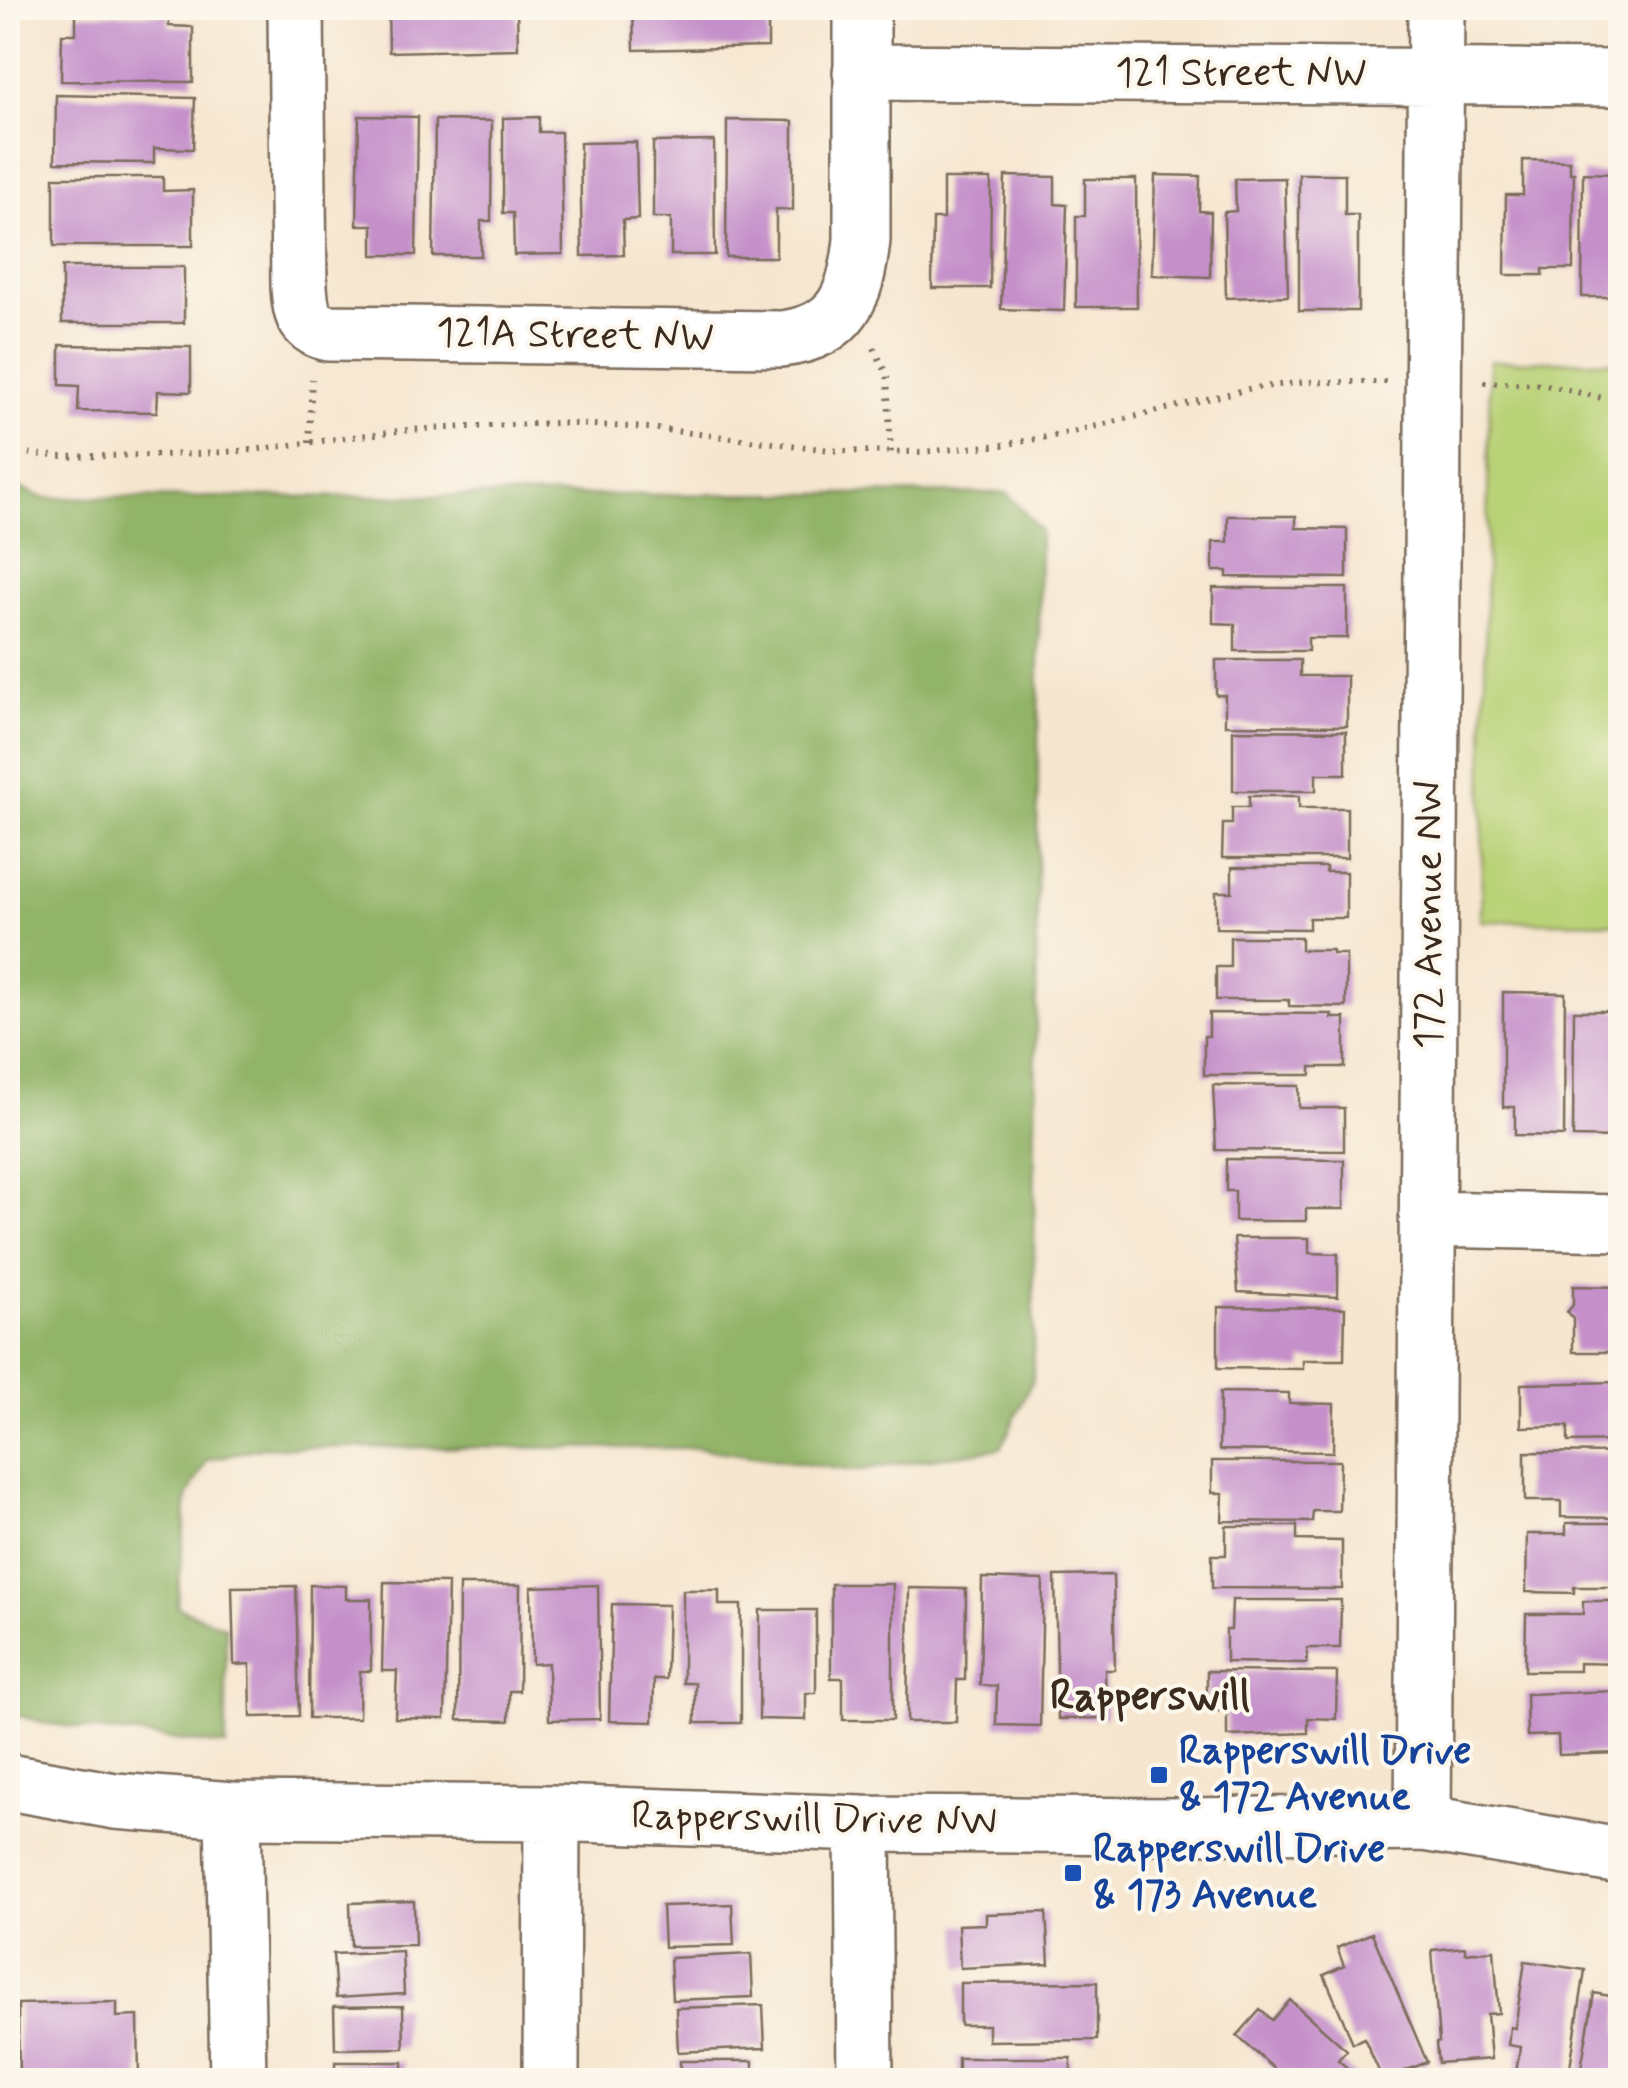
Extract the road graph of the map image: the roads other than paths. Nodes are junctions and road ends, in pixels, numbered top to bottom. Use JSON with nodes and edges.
{"nodes":[{"id":1,"x":296,"y":8,"type":"edge"},
{"id":2,"x":862,"y":8,"type":"edge"},
{"id":3,"x":1436,"y":8,"type":"edge"},
{"id":4,"x":861,"y":72,"type":"junction"},
{"id":5,"x":1434,"y":74,"type":"junction"},
{"id":6,"x":1620,"y":78,"type":"edge"},
{"id":7,"x":1428,"y":1219,"type":"junction"},
{"id":8,"x":1620,"y":1223,"type":"edge"},
{"id":9,"x":8,"y":1782,"type":"edge"},
{"id":10,"x":233,"y":1810,"type":"junction"},
{"id":11,"x":552,"y":1813,"type":"junction"},
{"id":12,"x":1424,"y":1823,"type":"junction"},
{"id":13,"x":862,"y":1824,"type":"junction"},
{"id":14,"x":1620,"y":1856,"type":"edge"},
{"id":15,"x":238,"y":2080,"type":"edge"},
{"id":16,"x":550,"y":2080,"type":"edge"},
{"id":17,"x":865,"y":2080,"type":"edge"}],
"edges":[{"from":1,"to":4,"type":"street","name":"121A Street NW"},
{"from":2,"to":4,"type":"street"},
{"from":3,"to":5,"type":"street","name":"172 Avenue NW"},
{"from":4,"to":5,"type":"street","name":"121 Street NW"},
{"from":5,"to":6,"type":"street","name":"121 Street NW"},
{"from":5,"to":7,"type":"street","name":"172 Avenue NW"},
{"from":7,"to":8,"type":"street"},
{"from":7,"to":12,"type":"street","name":"172 Avenue NW"},
{"from":9,"to":10,"type":"street","name":"Rapperswill Drive NW"},
{"from":10,"to":11,"type":"street","name":"Rapperswill Drive NW"},
{"from":10,"to":15,"type":"street"},
{"from":11,"to":13,"type":"street","name":"Rapperswill Drive NW"},
{"from":11,"to":16,"type":"street"},
{"from":12,"to":13,"type":"street","name":"Rapperswill Drive NW"},
{"from":12,"to":14,"type":"street","name":"Rapperswill Drive NW"},
{"from":13,"to":17,"type":"street"}]}
